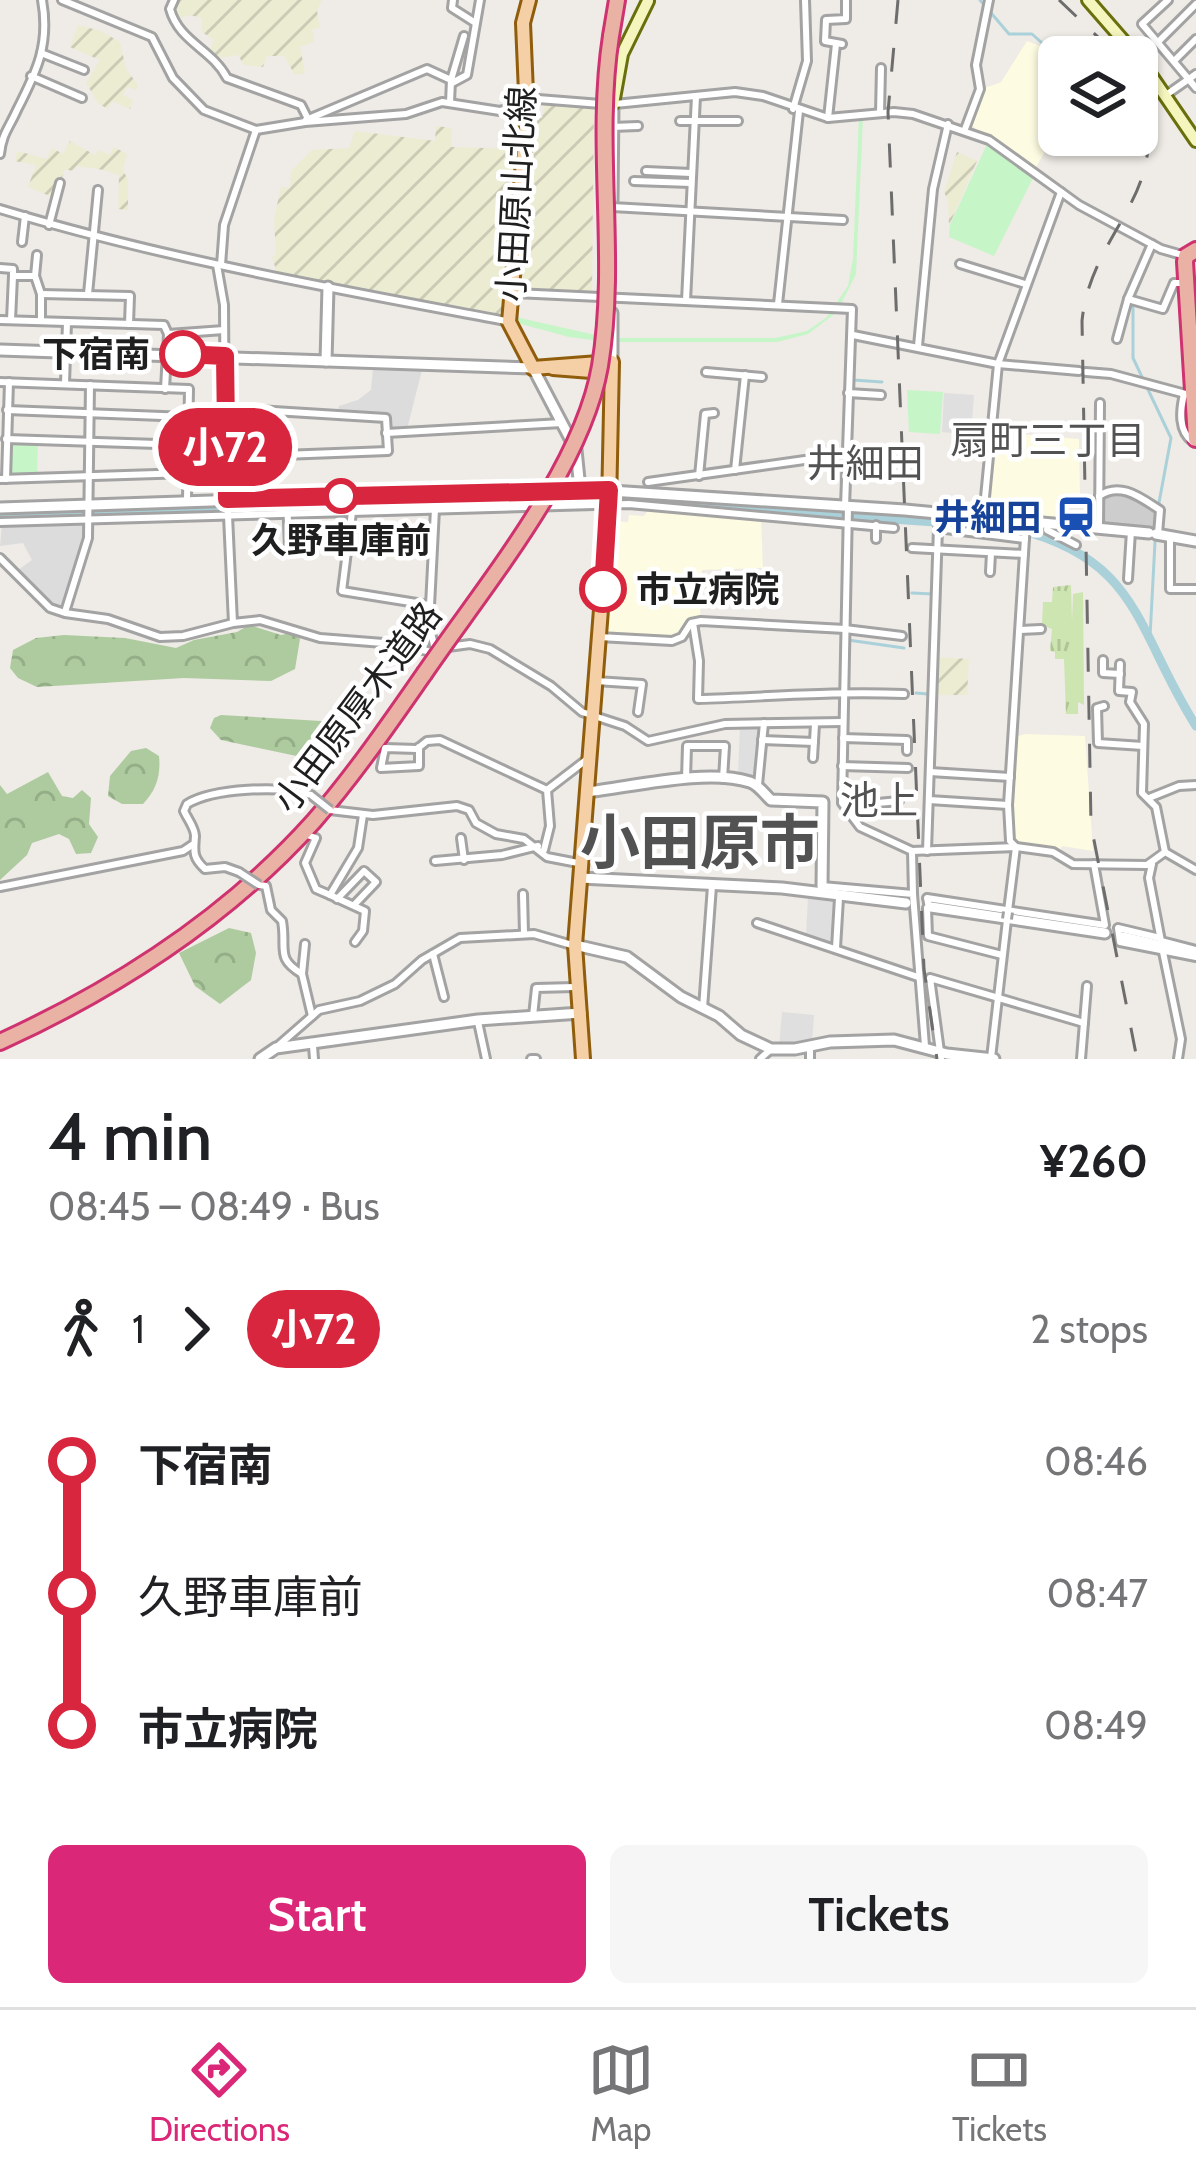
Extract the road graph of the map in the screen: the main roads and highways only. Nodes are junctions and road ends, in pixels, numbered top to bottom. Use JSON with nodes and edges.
{"nodes":[{"id":1,"x":529,"y":0,"type":"edge"},
{"id":2,"x":612,"y":0,"type":"edge"},
{"id":3,"x":1088,"y":0,"type":"edge"},
{"id":4,"x":648,"y":1,"type":"edge"},
{"id":5,"x":613,"y":104,"type":"road end"},
{"id":6,"x":1196,"y":140,"type":"edge"},
{"id":7,"x":1191,"y":259,"type":"edge"},
{"id":8,"x":1191,"y":395,"type":"edge"},
{"id":9,"x":1196,"y":441,"type":"edge"},
{"id":10,"x":0,"y":1038,"type":"edge"},
{"id":11,"x":583,"y":1059,"type":"edge"}],
"edges":[{"from":1,"to":11,"type":"main road","name":"小田原山北線"},
{"from":2,"to":10,"type":"highway","name":"小田原厚木道路","bridge":true},
{"from":3,"to":6,"type":"main road"},
{"from":4,"to":5,"type":"main road"},
{"from":7,"to":8,"type":"highway"},
{"from":8,"to":9,"type":"highway"}]}
